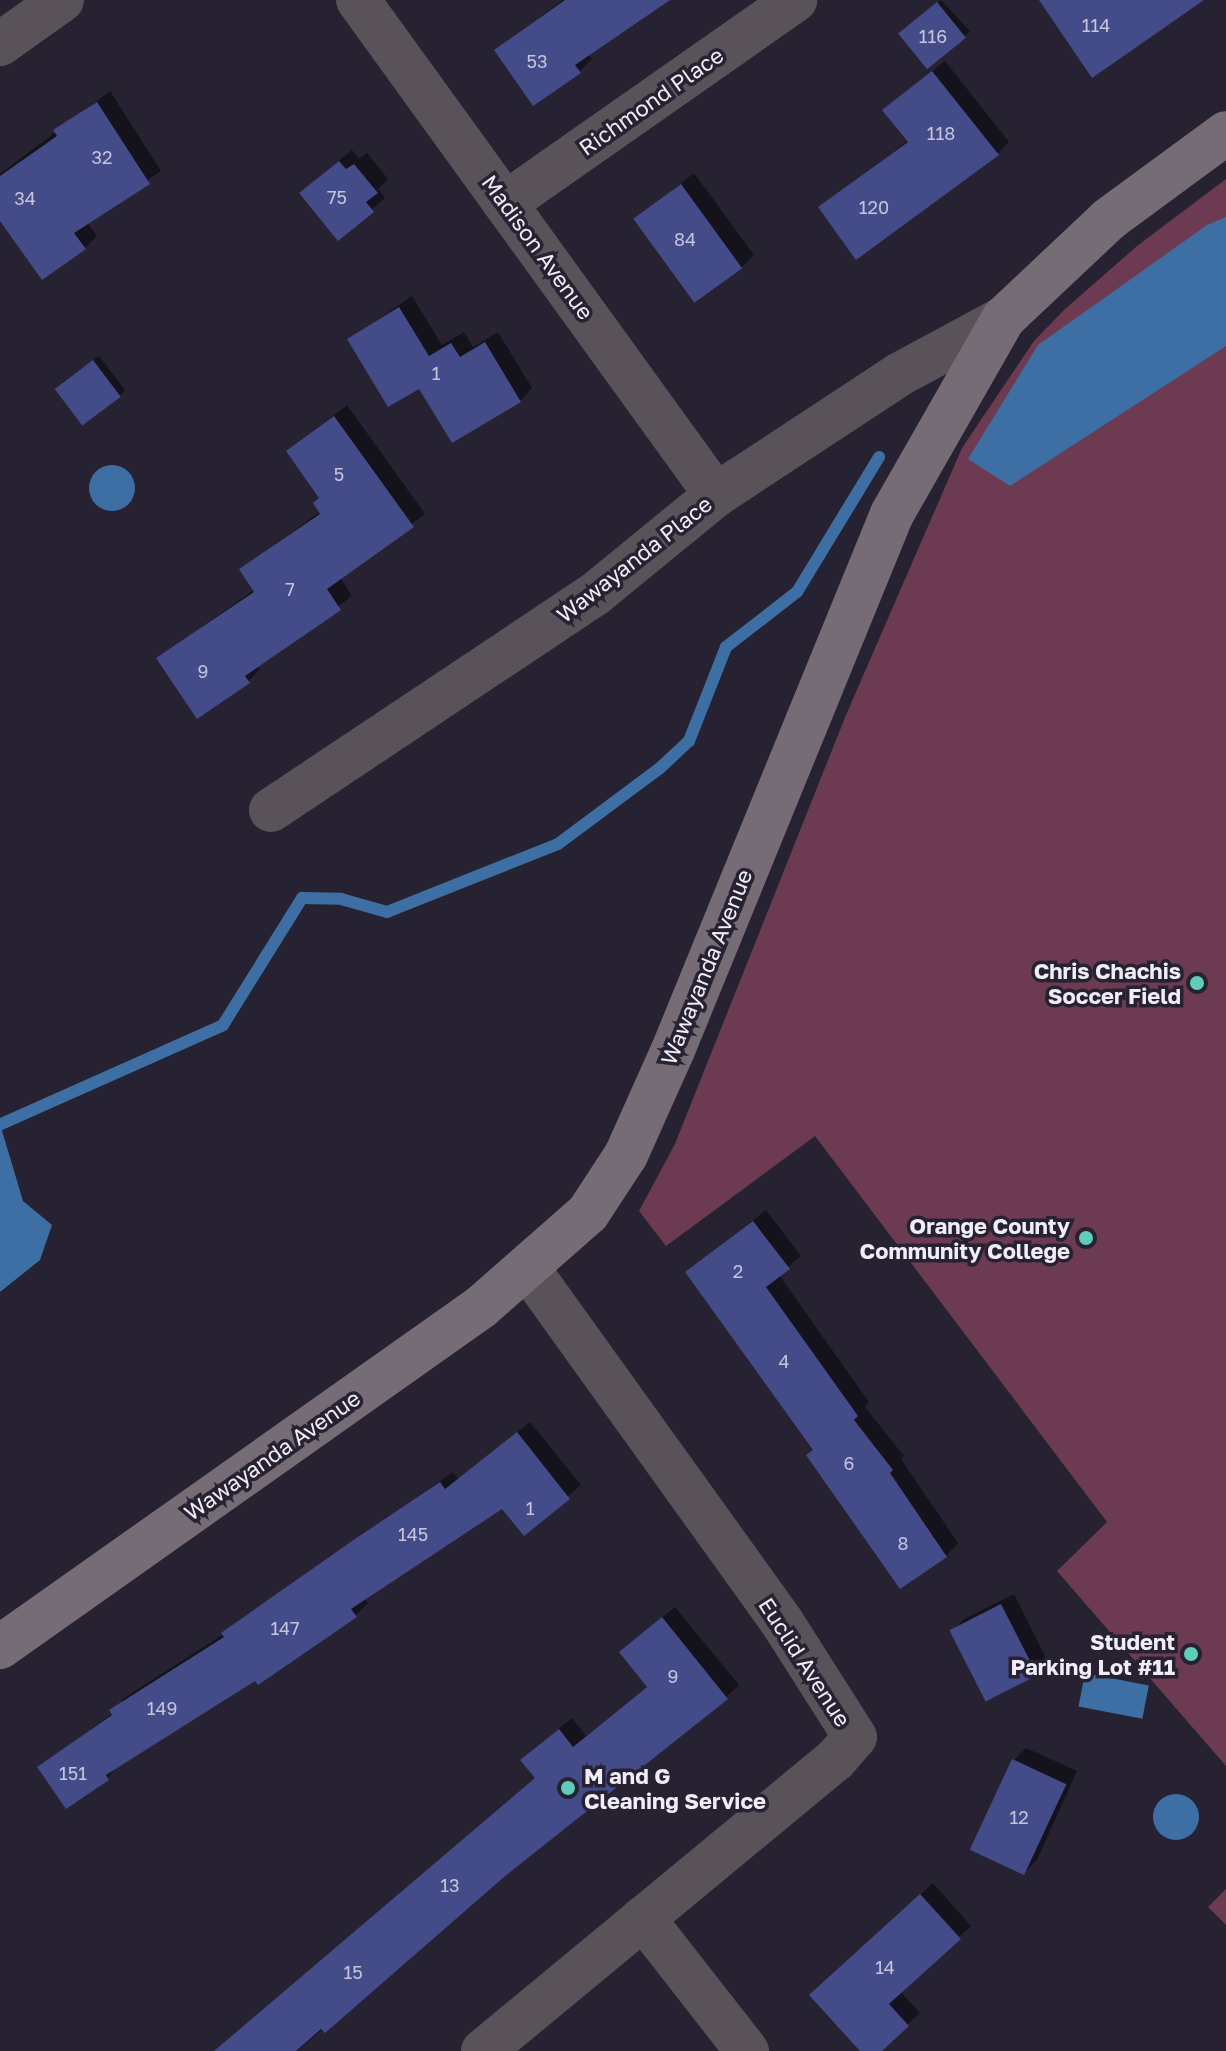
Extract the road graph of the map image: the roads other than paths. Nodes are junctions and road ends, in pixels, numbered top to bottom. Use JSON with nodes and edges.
{"nodes":[{"id":1,"x":62,"y":0,"type":"edge"},
{"id":2,"x":358,"y":0,"type":"edge"},
{"id":3,"x":795,"y":0,"type":"edge"},
{"id":4,"x":0,"y":44,"type":"edge"},
{"id":5,"x":1226,"y":133,"type":"edge"},
{"id":6,"x":507,"y":202,"type":"junction"},
{"id":7,"x":1004,"y":318,"type":"junction"},
{"id":8,"x":716,"y":495,"type":"junction"},
{"id":9,"x":271,"y":810,"type":"dead end"},
{"id":10,"x":528,"y":1269,"type":"junction"},
{"id":11,"x":0,"y":1647,"type":"edge"},
{"id":12,"x":643,"y":1918,"type":"junction"},
{"id":13,"x":483,"y":2051,"type":"edge"},
{"id":14,"x":747,"y":2051,"type":"edge"}],
"edges":[{"from":1,"to":4,"type":"street"},
{"from":2,"to":6,"type":"street","name":"Madison Avenue"},
{"from":3,"to":6,"type":"street","name":"Richmond Place"},
{"from":5,"to":7,"type":"street","name":"Wawayanda Avenue"},
{"from":6,"to":8,"type":"street","name":"Madison Avenue"},
{"from":7,"to":8,"type":"street","name":"Wawayanda Place"},
{"from":7,"to":10,"type":"street","name":"Wawayanda Avenue"},
{"from":8,"to":9,"type":"street","name":"Wawayanda Place"},
{"from":10,"to":11,"type":"street","name":"Wawayanda Avenue"},
{"from":10,"to":12,"type":"street","name":"Euclid Avenue"},
{"from":12,"to":13,"type":"street","name":"Euclid Avenue"},
{"from":12,"to":14,"type":"street"}]}
